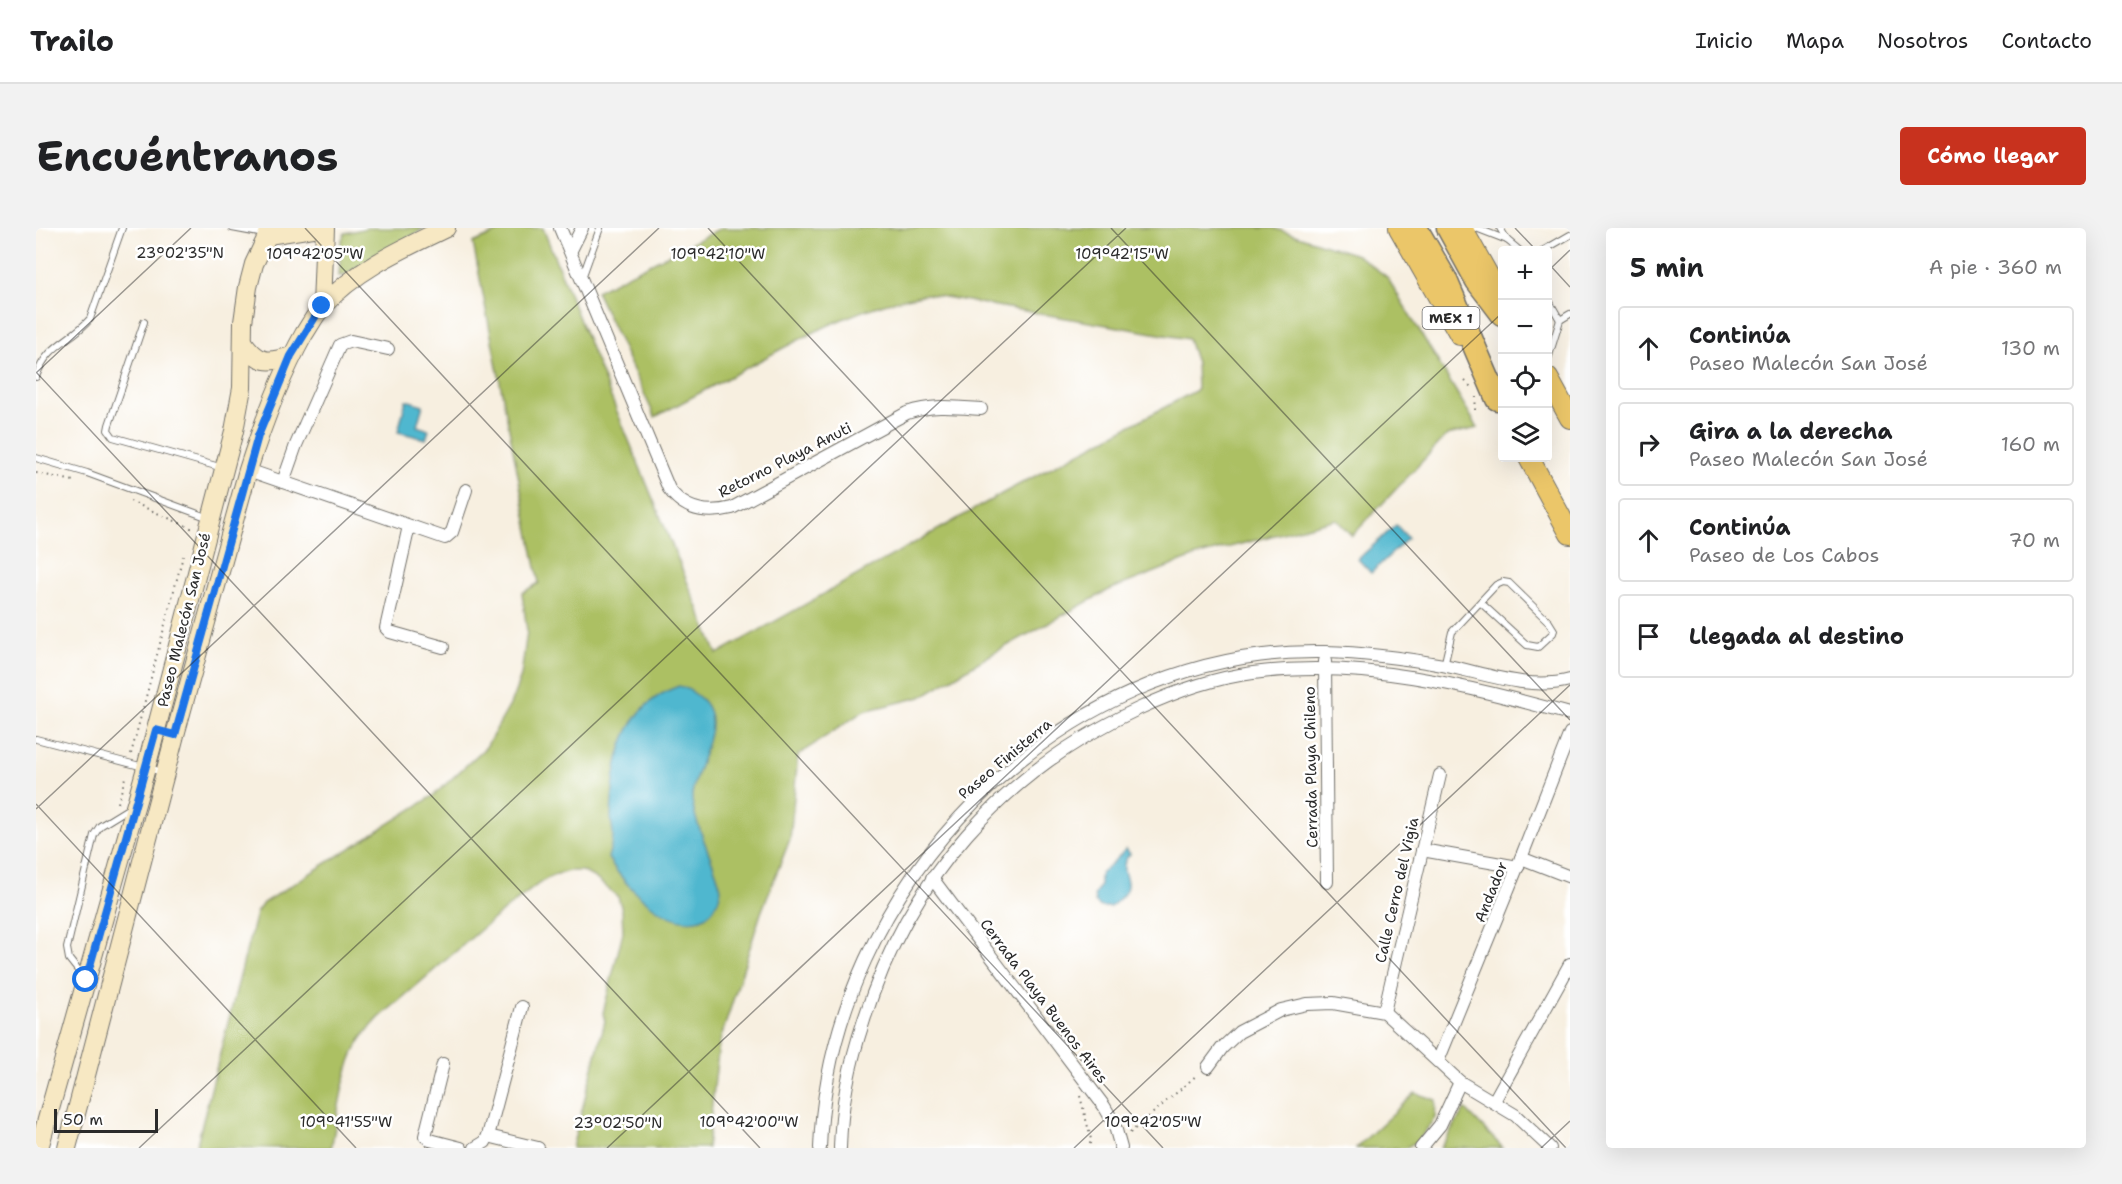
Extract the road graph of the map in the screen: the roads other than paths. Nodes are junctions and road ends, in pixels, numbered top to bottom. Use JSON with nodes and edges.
{"nodes":[{"id":1,"x":122,"y":228,"type":"edge"},
{"id":2,"x":232,"y":228,"type":"edge"},
{"id":3,"x":313,"y":228,"type":"edge"},
{"id":4,"x":324,"y":228,"type":"edge"},
{"id":5,"x":446,"y":228,"type":"edge"},
{"id":6,"x":560,"y":228,"type":"edge"},
{"id":7,"x":582,"y":228,"type":"edge"},
{"id":8,"x":600,"y":228,"type":"edge"},
{"id":9,"x":1399,"y":228,"type":"edge"},
{"id":10,"x":1416,"y":228,"type":"edge"},
{"id":11,"x":1448,"y":228,"type":"edge"},
{"id":12,"x":1462,"y":228,"type":"edge"},
{"id":13,"x":1476,"y":228,"type":"edge"},
{"id":14,"x":1500,"y":228,"type":"edge"},
{"id":15,"x":269,"y":231,"type":"edge"},
{"id":16,"x":1570,"y":235,"type":"edge"},
{"id":17,"x":1507,"y":240,"type":"junction"},
{"id":18,"x":1514,"y":246,"type":"edge"},
{"id":19,"x":1551,"y":246,"type":"edge"},
{"id":20,"x":571,"y":250,"type":"junction"},
{"id":21,"x":582,"y":278,"type":"junction"},
{"id":22,"x":1498,"y":291,"type":"edge"},
{"id":23,"x":1549,"y":300,"type":"edge"},
{"id":24,"x":322,"y":306,"type":"junction"},
{"id":25,"x":1498,"y":308,"type":"edge"},
{"id":26,"x":1570,"y":314,"type":"edge"},
{"id":27,"x":1560,"y":320,"type":"junction"},
{"id":28,"x":144,"y":322,"type":"dead end"},
{"id":29,"x":243,"y":343,"type":"junction"},
{"id":30,"x":388,"y":349,"type":"dead end"},
{"id":31,"x":1550,"y":354,"type":"edge"},
{"id":32,"x":291,"y":356,"type":"junction"},
{"id":33,"x":36,"y":378,"type":"edge"},
{"id":34,"x":1552,"y":379,"type":"edge"},
{"id":35,"x":1552,"y":385,"type":"edge"},
{"id":36,"x":1559,"y":398,"type":"junction"},
{"id":37,"x":1498,"y":399,"type":"edge"},
{"id":38,"x":1498,"y":401,"type":"edge"},
{"id":39,"x":981,"y":409,"type":"dead end"},
{"id":40,"x":1570,"y":418,"type":"edge"},
{"id":41,"x":36,"y":458,"type":"edge"},
{"id":42,"x":1531,"y":462,"type":"edge"},
{"id":43,"x":223,"y":468,"type":"junction"},
{"id":44,"x":248,"y":470,"type":"junction"},
{"id":45,"x":283,"y":482,"type":"junction"},
{"id":46,"x":466,"y":490,"type":"dead end"},
{"id":47,"x":210,"y":519,"type":"junction"},
{"id":48,"x":409,"y":526,"type":"junction"},
{"id":49,"x":1570,"y":534,"type":"edge"},
{"id":50,"x":1480,"y":602,"type":"junction"},
{"id":51,"x":443,"y":647,"type":"dead end"},
{"id":52,"x":1325,"y":652,"type":"junction"},
{"id":53,"x":1250,"y":657,"type":"junction"},
{"id":54,"x":1444,"y":666,"type":"junction"},
{"id":55,"x":1324,"y":668,"type":"junction"},
{"id":56,"x":1253,"y":673,"type":"junction"},
{"id":57,"x":1570,"y":680,"type":"edge"},
{"id":58,"x":1570,"y":714,"type":"edge"},
{"id":59,"x":156,"y":730,"type":"junction"},
{"id":60,"x":1570,"y":733,"type":"edge"},
{"id":61,"x":175,"y":735,"type":"junction"},
{"id":62,"x":36,"y":739,"type":"edge"},
{"id":63,"x":146,"y":768,"type":"junction"},
{"id":64,"x":165,"y":773,"type":"junction"},
{"id":65,"x":1440,"y":775,"type":"dead end"},
{"id":66,"x":135,"y":806,"type":"junction"},
{"id":67,"x":1422,"y":850,"type":"junction"},
{"id":68,"x":1519,"y":862,"type":"junction"},
{"id":69,"x":1570,"y":877,"type":"edge"},
{"id":70,"x":932,"y":878,"type":"junction"},
{"id":71,"x":1327,"y":882,"type":"dead end"},
{"id":72,"x":1570,"y":964,"type":"edge"},
{"id":73,"x":86,"y":980,"type":"junction"},
{"id":74,"x":522,"y":1007,"type":"dead end"},
{"id":75,"x":1384,"y":1012,"type":"junction"},
{"id":76,"x":1437,"y":1061,"type":"junction"},
{"id":77,"x":443,"y":1064,"type":"dead end"},
{"id":78,"x":1208,"y":1067,"type":"road end"},
{"id":79,"x":1460,"y":1082,"type":"junction"},
{"id":80,"x":1494,"y":1101,"type":"junction"},
{"id":81,"x":821,"y":1118,"type":"junction"},
{"id":82,"x":840,"y":1120,"type":"junction"},
{"id":83,"x":488,"y":1136,"type":"junction"},
{"id":84,"x":439,"y":1145,"type":"edge"},
{"id":85,"x":1120,"y":1145,"type":"edge"},
{"id":86,"x":1547,"y":1147,"type":"edge"},
{"id":87,"x":39,"y":1148,"type":"edge"},
{"id":88,"x":67,"y":1148,"type":"edge"},
{"id":89,"x":461,"y":1148,"type":"edge"},
{"id":90,"x":476,"y":1148,"type":"edge"},
{"id":91,"x":538,"y":1148,"type":"edge"},
{"id":92,"x":820,"y":1148,"type":"edge"},
{"id":93,"x":840,"y":1148,"type":"edge"},
{"id":94,"x":1421,"y":1148,"type":"edge"}],
"edges":[{"from":1,"to":33,"type":"lane"},
{"from":2,"to":15,"type":"lane"},
{"from":3,"to":15,"type":"main road"},
{"from":4,"to":24,"type":"main road"},
{"from":5,"to":24,"type":"main road"},
{"from":6,"to":20,"type":"street","name":"Retorno Playa Anuti"},
{"from":7,"to":20,"type":"street"},
{"from":8,"to":21,"type":"lane"},
{"from":9,"to":38,"type":"main road","number":"MEX 1"},
{"from":10,"to":37,"type":"highway"},
{"from":11,"to":25,"type":"highway"},
{"from":12,"to":22,"type":"main road"},
{"from":13,"to":17,"type":"lane"},
{"from":14,"to":17,"type":"lane"},
{"from":15,"to":29,"type":"main road","name":"Paseo Malecón San José"},
{"from":16,"to":19,"type":"lane"},
{"from":17,"to":18,"type":"lane"},
{"from":20,"to":21,"type":"street","name":"Retorno Playa Anuti"},
{"from":21,"to":39,"type":"street","name":"Retorno Playa Anuti"},
{"from":23,"to":27,"type":"lane"},
{"from":24,"to":32,"type":"main road","name":"Paseo Malecón San José"},
{"from":26,"to":27,"type":"lane"},
{"from":27,"to":31,"type":"lane"},
{"from":28,"to":43,"type":"lane"},
{"from":29,"to":32,"type":"main road"},
{"from":29,"to":43,"type":"main road","name":"Paseo Malecón San José"},
{"from":30,"to":45,"type":"street"},
{"from":32,"to":44,"type":"main road","name":"Paseo Malecón San José"},
{"from":34,"to":36,"type":"lane"},
{"from":35,"to":36,"type":"main road"},
{"from":36,"to":40,"type":"main road"},
{"from":41,"to":47,"type":"lane"},
{"from":42,"to":49,"type":"main road"},
{"from":43,"to":47,"type":"main road","name":"Paseo Malecón San José"},
{"from":44,"to":45,"type":"street"},
{"from":44,"to":61,"type":"main road","name":"Paseo Malecón San José"},
{"from":45,"to":48,"type":"street"},
{"from":46,"to":48,"type":"street"},
{"from":47,"to":59,"type":"main road","name":"Paseo Malecón San José"},
{"from":48,"to":51,"type":"street"},
{"from":50,"to":50,"type":"lane"},
{"from":50,"to":54,"type":"lane"},
{"from":52,"to":53,"type":"street","name":"Paseo Finisterra"},
{"from":52,"to":54,"type":"street","name":"Paseo Finisterra"},
{"from":52,"to":55,"type":"street","name":"Cerrada Playa Chileno"},
{"from":53,"to":56,"type":"street"},
{"from":53,"to":81,"type":"street","name":"Paseo Finisterra"},
{"from":54,"to":57,"type":"street","name":"Paseo Finisterra"},
{"from":55,"to":56,"type":"street","name":"Paseo Finisterra"},
{"from":55,"to":58,"type":"street","name":"Paseo Finisterra"},
{"from":55,"to":71,"type":"street","name":"Cerrada Playa Chileno"},
{"from":56,"to":70,"type":"street","name":"Paseo Finisterra"},
{"from":59,"to":61,"type":"main road"},
{"from":59,"to":63,"type":"main road","name":"Paseo Malecón San José"},
{"from":60,"to":68,"type":"street","name":"Andador"},
{"from":61,"to":64,"type":"main road","name":"Paseo Malecón San José"},
{"from":62,"to":63,"type":"lane"},
{"from":63,"to":64,"type":"lane"},
{"from":63,"to":66,"type":"main road","name":"Paseo Malecón San José"},
{"from":64,"to":88,"type":"main road","name":"Paseo Malecón San José"},
{"from":65,"to":67,"type":"street","name":"Calle Cerro del Vigia"},
{"from":66,"to":73,"type":"main road","name":"Paseo Malecón San José"},
{"from":66,"to":73,"type":"lane"},
{"from":67,"to":68,"type":"street"},
{"from":67,"to":75,"type":"street","name":"Calle Cerro del Vigia"},
{"from":68,"to":69,"type":"street"},
{"from":68,"to":76,"type":"street","name":"Andador"},
{"from":70,"to":82,"type":"street","name":"Paseo Finisterra"},
{"from":70,"to":85,"type":"street","name":"Cerrada Playa Buenos Aires"},
{"from":72,"to":80,"type":"street"},
{"from":73,"to":87,"type":"main road","name":"Paseo Malecón San José"},
{"from":74,"to":83,"type":"street"},
{"from":75,"to":76,"type":"street"},
{"from":75,"to":78,"type":"street"},
{"from":76,"to":79,"type":"street"},
{"from":77,"to":84,"type":"street"},
{"from":79,"to":80,"type":"street"},
{"from":79,"to":94,"type":"street"},
{"from":80,"to":86,"type":"street"},
{"from":81,"to":82,"type":"street"},
{"from":81,"to":92,"type":"street","name":"Paseo Finisterra"},
{"from":82,"to":93,"type":"street","name":"Paseo Finisterra"},
{"from":83,"to":90,"type":"street"},
{"from":83,"to":91,"type":"street"},
{"from":84,"to":89,"type":"street"}]}
